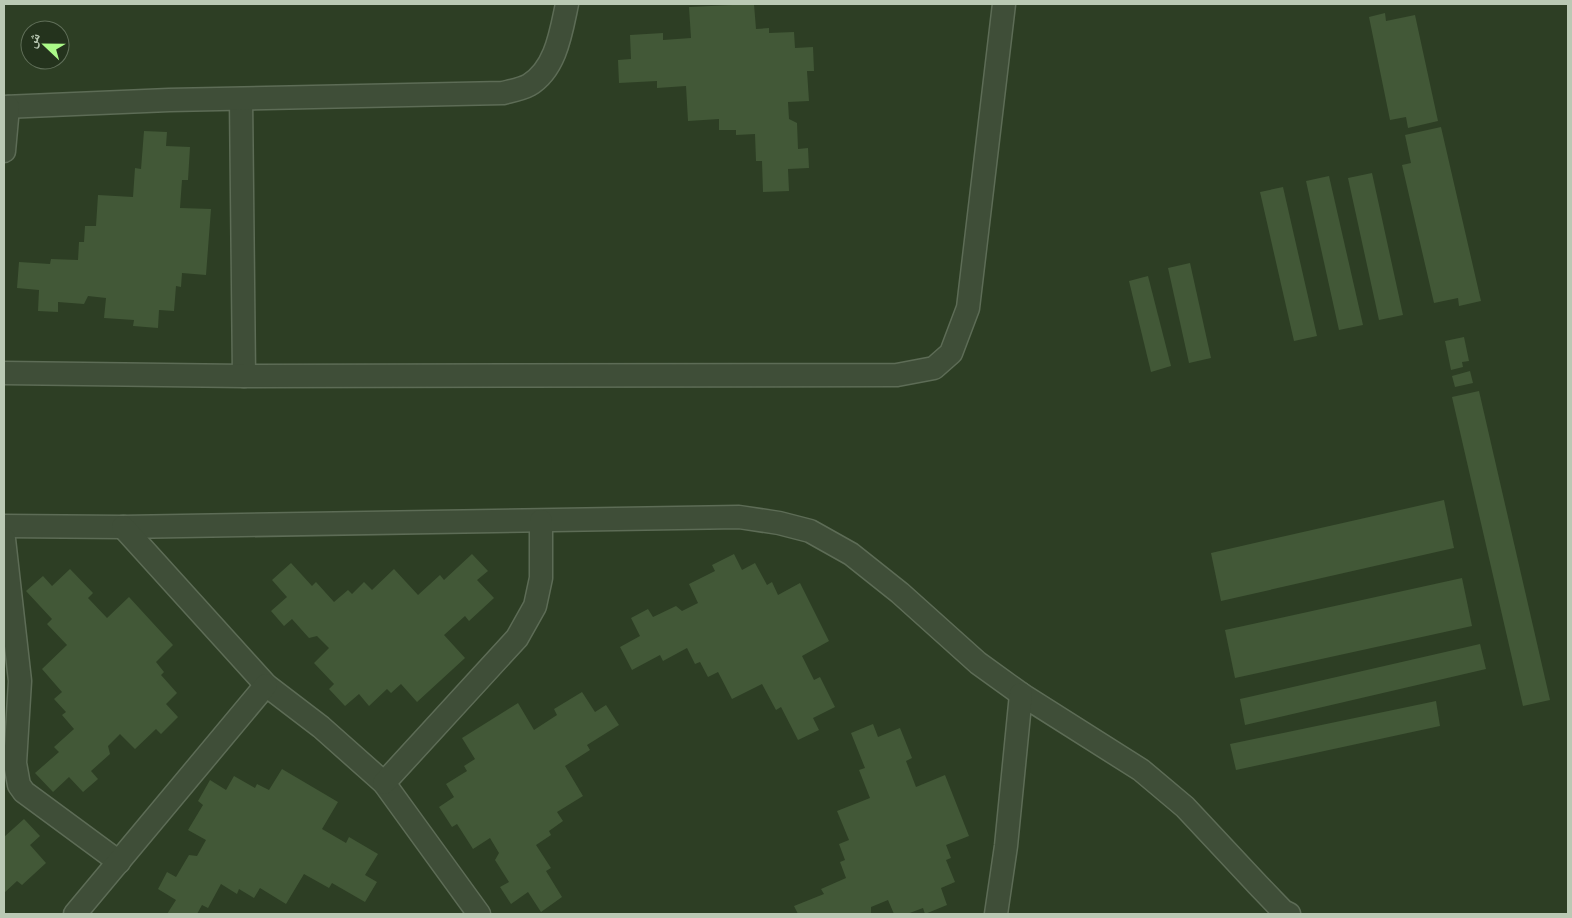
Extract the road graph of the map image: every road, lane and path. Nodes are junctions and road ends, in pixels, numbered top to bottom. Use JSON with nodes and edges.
{"nodes":[{"id":1,"x":567,"y":4,"type":"edge"},
{"id":2,"x":1004,"y":4,"type":"edge"},
{"id":3,"x":241,"y":99,"type":"junction"},
{"id":4,"x":6,"y":107,"type":"edge"},
{"id":5,"x":4,"y":151,"type":"edge"},
{"id":6,"x":4,"y":373,"type":"edge"},
{"id":7,"x":244,"y":376,"type":"junction"},
{"id":8,"x":541,"y":521,"type":"junction"},
{"id":9,"x":4,"y":526,"type":"edge"},
{"id":10,"x":123,"y":527,"type":"junction"},
{"id":11,"x":4,"y":539,"type":"edge"},
{"id":12,"x":266,"y":685,"type":"junction"},
{"id":13,"x":1021,"y":694,"type":"junction"},
{"id":14,"x":384,"y":783,"type":"junction"},
{"id":15,"x":119,"y":862,"type":"junction"},
{"id":16,"x":1279,"y":913,"type":"edge"},
{"id":17,"x":75,"y":914,"type":"edge"},
{"id":18,"x":479,"y":914,"type":"edge"},
{"id":19,"x":996,"y":914,"type":"edge"}],
"edges":[{"from":1,"to":3,"type":"street"},
{"from":2,"to":7,"type":"street"},
{"from":3,"to":4,"type":"street"},
{"from":3,"to":7,"type":"street"},
{"from":4,"to":5,"type":"street"},
{"from":6,"to":7,"type":"street"},
{"from":8,"to":10,"type":"street"},
{"from":8,"to":13,"type":"street"},
{"from":8,"to":14,"type":"street"},
{"from":9,"to":10,"type":"street"},
{"from":10,"to":12,"type":"street"},
{"from":11,"to":15,"type":"street"},
{"from":12,"to":14,"type":"street"},
{"from":12,"to":15,"type":"street"},
{"from":13,"to":16,"type":"street"},
{"from":13,"to":19,"type":"street"},
{"from":14,"to":18,"type":"street"},
{"from":15,"to":17,"type":"street"}]}
